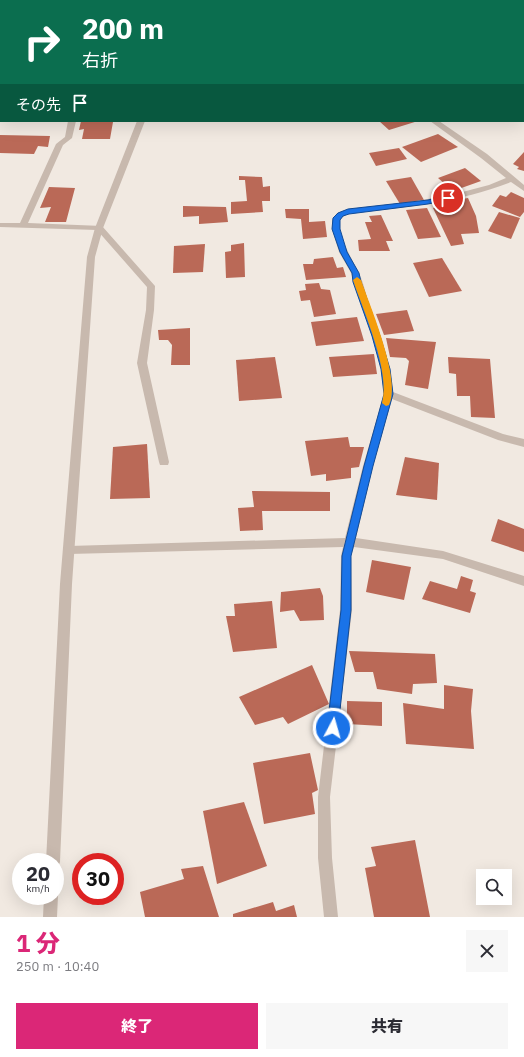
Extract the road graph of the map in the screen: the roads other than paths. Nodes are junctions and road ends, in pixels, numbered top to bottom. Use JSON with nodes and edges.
{"nodes":[{"id":1,"x":72,"y":122,"type":"edge"},
{"id":2,"x":141,"y":122,"type":"edge"},
{"id":3,"x":435,"y":122,"type":"edge"},
{"id":4,"x":511,"y":179,"type":"junction"},
{"id":5,"x":524,"y":189,"type":"edge"},
{"id":6,"x":0,"y":225,"type":"edge"},
{"id":7,"x":23,"y":226,"type":"junction"},
{"id":8,"x":99,"y":228,"type":"junction"},
{"id":9,"x":389,"y":394,"type":"junction"},
{"id":10,"x":524,"y":443,"type":"edge"},
{"id":11,"x":164,"y":462,"type":"dead end"},
{"id":12,"x":350,"y":542,"type":"junction"},
{"id":13,"x":69,"y":550,"type":"junction"},
{"id":14,"x":524,"y":581,"type":"edge"},
{"id":15,"x":53,"y":853,"type":"edge"},
{"id":16,"x":51,"y":905,"type":"edge"},
{"id":17,"x":50,"y":917,"type":"edge"},
{"id":18,"x":331,"y":917,"type":"edge"}],
"edges":[{"from":1,"to":7,"type":"street"},
{"from":2,"to":8,"type":"street"},
{"from":3,"to":4,"type":"street"},
{"from":4,"to":5,"type":"street"},
{"from":4,"to":9,"type":"street"},
{"from":6,"to":7,"type":"street"},
{"from":7,"to":8,"type":"street"},
{"from":8,"to":11,"type":"street"},
{"from":8,"to":13,"type":"street"},
{"from":9,"to":10,"type":"street"},
{"from":9,"to":12,"type":"street"},
{"from":12,"to":13,"type":"street"},
{"from":12,"to":14,"type":"street"},
{"from":12,"to":18,"type":"street"},
{"from":13,"to":15,"type":"street"},
{"from":16,"to":17,"type":"street"}]}
